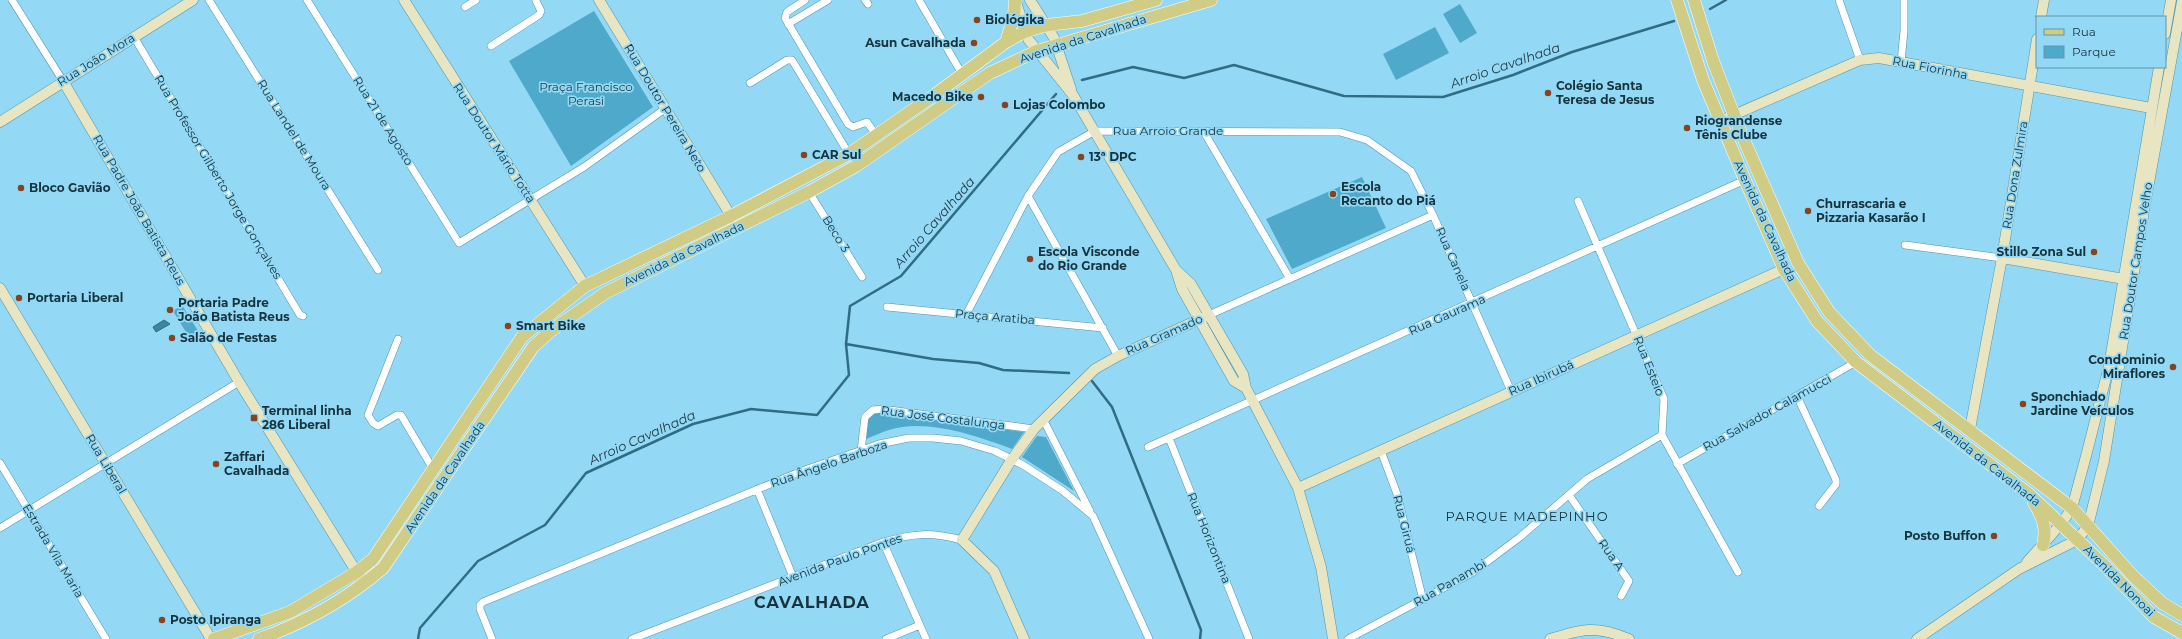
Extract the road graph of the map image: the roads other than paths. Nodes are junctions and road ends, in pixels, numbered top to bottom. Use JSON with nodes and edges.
{"nodes":[{"id":1,"x":12,"y":0,"type":"edge"},
{"id":2,"x":193,"y":0,"type":"edge"},
{"id":3,"x":209,"y":0,"type":"edge"},
{"id":4,"x":307,"y":0,"type":"edge"},
{"id":5,"x":404,"y":0,"type":"edge"},
{"id":6,"x":476,"y":0,"type":"edge"},
{"id":7,"x":537,"y":0,"type":"edge"},
{"id":8,"x":599,"y":0,"type":"edge"},
{"id":9,"x":805,"y":0,"type":"edge"},
{"id":10,"x":828,"y":0,"type":"edge"},
{"id":11,"x":919,"y":0,"type":"edge"},
{"id":12,"x":1015,"y":0,"type":"edge"},
{"id":13,"x":1030,"y":0,"type":"edge"},
{"id":14,"x":1156,"y":0,"type":"edge"},
{"id":15,"x":1211,"y":0,"type":"edge"},
{"id":16,"x":1677,"y":0,"type":"edge"},
{"id":17,"x":1694,"y":0,"type":"edge"},
{"id":18,"x":1839,"y":0,"type":"edge"},
{"id":19,"x":1904,"y":0,"type":"edge"},
{"id":20,"x":2044,"y":0,"type":"edge"},
{"id":21,"x":2171,"y":0,"type":"edge"},
{"id":22,"x":2182,"y":2,"type":"edge"},
{"id":23,"x":465,"y":6,"type":"dead end"},
{"id":24,"x":2041,"y":16,"type":"edge"},
{"id":25,"x":788,"y":24,"type":"junction"},
{"id":26,"x":1047,"y":25,"type":"junction"},
{"id":27,"x":2166,"y":28,"type":"edge"},
{"id":28,"x":1024,"y":32,"type":"junction"},
{"id":29,"x":134,"y":37,"type":"junction"},
{"id":30,"x":1006,"y":42,"type":"junction"},
{"id":31,"x":2036,"y":44,"type":"edge"},
{"id":32,"x":1057,"y":45,"type":"junction"},
{"id":33,"x":490,"y":46,"type":"dead end"},
{"id":34,"x":1037,"y":51,"type":"junction"},
{"id":35,"x":1860,"y":60,"type":"junction"},
{"id":36,"x":1901,"y":62,"type":"junction"},
{"id":37,"x":2159,"y":68,"type":"edge"},
{"id":38,"x":962,"y":74,"type":"junction"},
{"id":39,"x":63,"y":81,"type":"junction"},
{"id":40,"x":750,"y":83,"type":"dead end"},
{"id":41,"x":2028,"y":86,"type":"junction"},
{"id":42,"x":1073,"y":95,"type":"junction"},
{"id":43,"x":666,"y":108,"type":"junction"},
{"id":44,"x":2151,"y":108,"type":"junction"},
{"id":45,"x":1734,"y":115,"type":"junction"},
{"id":46,"x":1720,"y":121,"type":"junction"},
{"id":47,"x":0,"y":122,"type":"edge"},
{"id":48,"x":1095,"y":131,"type":"junction"},
{"id":49,"x":1204,"y":132,"type":"junction"},
{"id":50,"x":876,"y":135,"type":"junction"},
{"id":51,"x":849,"y":154,"type":"junction"},
{"id":52,"x":1745,"y":180,"type":"junction"},
{"id":53,"x":810,"y":192,"type":"junction"},
{"id":54,"x":1028,"y":196,"type":"junction"},
{"id":55,"x":530,"y":200,"type":"junction"},
{"id":56,"x":1578,"y":201,"type":"dead end"},
{"id":57,"x":1433,"y":215,"type":"junction"},
{"id":58,"x":731,"y":216,"type":"junction"},
{"id":59,"x":1905,"y":245,"type":"dead end"},
{"id":60,"x":1599,"y":246,"type":"junction"},
{"id":61,"x":2002,"y":258,"type":"junction"},
{"id":62,"x":1784,"y":269,"type":"junction"},
{"id":63,"x":378,"y":270,"type":"dead end"},
{"id":64,"x":862,"y":277,"type":"dead end"},
{"id":65,"x":1290,"y":279,"type":"junction"},
{"id":66,"x":2124,"y":280,"type":"junction"},
{"id":67,"x":585,"y":286,"type":"junction"},
{"id":68,"x":0,"y":288,"type":"edge"},
{"id":69,"x":1473,"y":303,"type":"junction"},
{"id":70,"x":887,"y":307,"type":"dead end"},
{"id":71,"x":966,"y":314,"type":"junction"},
{"id":72,"x":303,"y":316,"type":"dead end"},
{"id":73,"x":1205,"y":318,"type":"junction"},
{"id":74,"x":1103,"y":328,"type":"junction"},
{"id":75,"x":552,"y":330,"type":"junction"},
{"id":76,"x":1638,"y":336,"type":"junction"},
{"id":77,"x":398,"y":339,"type":"dead end"},
{"id":78,"x":1118,"y":356,"type":"junction"},
{"id":79,"x":1856,"y":362,"type":"junction"},
{"id":80,"x":239,"y":382,"type":"junction"},
{"id":81,"x":1511,"y":391,"type":"junction"},
{"id":82,"x":1797,"y":396,"type":"junction"},
{"id":83,"x":1253,"y":400,"type":"junction"},
{"id":84,"x":1043,"y":419,"type":"junction"},
{"id":85,"x":1034,"y":429,"type":"junction"},
{"id":86,"x":1970,"y":429,"type":"junction"},
{"id":87,"x":1662,"y":435,"type":"junction"},
{"id":88,"x":1169,"y":438,"type":"junction"},
{"id":89,"x":1148,"y":447,"type":"dead end"},
{"id":90,"x":860,"y":450,"type":"junction"},
{"id":91,"x":1380,"y":451,"type":"junction"},
{"id":92,"x":2086,"y":456,"type":"junction"},
{"id":93,"x":1012,"y":459,"type":"junction"},
{"id":94,"x":2104,"y":461,"type":"junction"},
{"id":95,"x":105,"y":462,"type":"junction"},
{"id":96,"x":0,"y":463,"type":"edge"},
{"id":97,"x":1677,"y":464,"type":"junction"},
{"id":98,"x":434,"y":469,"type":"junction"},
{"id":99,"x":1298,"y":488,"type":"junction"},
{"id":100,"x":758,"y":489,"type":"junction"},
{"id":101,"x":2029,"y":494,"type":"junction"},
{"id":102,"x":1569,"y":495,"type":"junction"},
{"id":103,"x":1819,"y":506,"type":"dead end"},
{"id":104,"x":2072,"y":508,"type":"junction"},
{"id":105,"x":29,"y":510,"type":"junction"},
{"id":106,"x":1093,"y":516,"type":"junction"},
{"id":107,"x":2061,"y":524,"type":"junction"},
{"id":108,"x":2088,"y":526,"type":"junction"},
{"id":109,"x":0,"y":528,"type":"edge"},
{"id":110,"x":962,"y":540,"type":"junction"},
{"id":111,"x":2077,"y":540,"type":"junction"},
{"id":112,"x":883,"y":542,"type":"junction"},
{"id":113,"x":2043,"y":545,"type":"junction"},
{"id":114,"x":2019,"y":569,"type":"junction"},
{"id":115,"x":357,"y":572,"type":"junction"},
{"id":116,"x":1738,"y":572,"type":"dead end"},
{"id":117,"x":792,"y":577,"type":"junction"},
{"id":118,"x":365,"y":584,"type":"junction"},
{"id":119,"x":1621,"y":596,"type":"dead end"},
{"id":120,"x":1423,"y":600,"type":"junction"},
{"id":121,"x":2182,"y":615,"type":"edge"},
{"id":122,"x":920,"y":625,"type":"junction"},
{"id":123,"x":2182,"y":633,"type":"edge"},
{"id":124,"x":1147,"y":638,"type":"edge"},
{"id":125,"x":106,"y":639,"type":"edge"},
{"id":126,"x":212,"y":639,"type":"edge"},
{"id":127,"x":259,"y":639,"type":"edge"},
{"id":128,"x":492,"y":639,"type":"edge"},
{"id":129,"x":632,"y":639,"type":"edge"},
{"id":130,"x":886,"y":639,"type":"edge"},
{"id":131,"x":926,"y":639,"type":"edge"},
{"id":132,"x":1024,"y":639,"type":"edge"},
{"id":133,"x":1249,"y":639,"type":"edge"},
{"id":134,"x":1333,"y":639,"type":"edge"},
{"id":135,"x":1348,"y":639,"type":"edge"},
{"id":136,"x":1550,"y":639,"type":"edge"},
{"id":137,"x":1628,"y":639,"type":"edge"},
{"id":138,"x":1917,"y":639,"type":"edge"}],
"edges":[{"from":1,"to":39,"type":"street","name":"Rua Padre João Batista Reus"},
{"from":2,"to":29,"type":"street","name":"Rua João Mora"},
{"from":3,"to":63,"type":"street","name":"Rua Landel de Moura"},
{"from":4,"to":55,"type":"street","name":"Rua 21 de Agosto"},
{"from":5,"to":55,"type":"street","name":"Rua Doutor Mário Totta"},
{"from":6,"to":23,"type":"street"},
{"from":7,"to":33,"type":"street"},
{"from":8,"to":43,"type":"street","name":"Rua Doutor Pereira Neto"},
{"from":9,"to":25,"type":"street"},
{"from":10,"to":25,"type":"street"},
{"from":11,"to":38,"type":"street"},
{"from":12,"to":28,"type":"street"},
{"from":12,"to":30,"type":"main road"},
{"from":13,"to":26,"type":"street"},
{"from":14,"to":26,"type":"main road","name":"Avenida da Cavalhada"},
{"from":15,"to":32,"type":"main road","name":"Avenida da Cavalhada"},
{"from":16,"to":46,"type":"main road","name":"Avenida da Cavalhada"},
{"from":17,"to":45,"type":"main road","name":"Avenida da Cavalhada"},
{"from":18,"to":35,"type":"street"},
{"from":19,"to":36,"type":"street"},
{"from":20,"to":24,"type":"street"},
{"from":21,"to":27,"type":"street"},
{"from":22,"to":94,"type":"street","name":"Rua Doutor Campos Velho"},
{"from":25,"to":50,"type":"street"},
{"from":26,"to":28,"type":"main road","name":"Avenida da Cavalhada"},
{"from":26,"to":32,"type":"street"},
{"from":28,"to":30,"type":"main road","name":"Avenida da Cavalhada"},
{"from":28,"to":34,"type":"street"},
{"from":29,"to":39,"type":"street","name":"Rua João Mora"},
{"from":29,"to":72,"type":"street","name":"Rua Professor Gilberto Jorge Gonçalves"},
{"from":30,"to":38,"type":"main road","name":"Avenida da Cavalhada"},
{"from":31,"to":41,"type":"street","name":"Rua Dona Zulmira"},
{"from":32,"to":34,"type":"main road","name":"Avenida da Cavalhada"},
{"from":32,"to":42,"type":"street"},
{"from":34,"to":42,"type":"street"},
{"from":34,"to":53,"type":"main road","name":"Avenida da Cavalhada"},
{"from":35,"to":36,"type":"street","name":"Rua Fiorinha"},
{"from":35,"to":45,"type":"street","name":"Rua Fiorinha"},
{"from":36,"to":41,"type":"street","name":"Rua Fiorinha"},
{"from":37,"to":44,"type":"street","name":"Rua Doutor Campos Velho"},
{"from":38,"to":50,"type":"main road","name":"Avenida da Cavalhada"},
{"from":39,"to":47,"type":"street","name":"Rua João Mora"},
{"from":39,"to":80,"type":"street","name":"Rua Padre João Batista Reus"},
{"from":40,"to":51,"type":"street"},
{"from":41,"to":44,"type":"street","name":"Rua Fiorinha"},
{"from":41,"to":61,"type":"street","name":"Rua Dona Zulmira"},
{"from":42,"to":48,"type":"street"},
{"from":43,"to":55,"type":"street"},
{"from":43,"to":58,"type":"street","name":"Rua Doutor Pereira Neto"},
{"from":44,"to":66,"type":"street","name":"Rua Doutor Campos Velho"},
{"from":45,"to":46,"type":"street","name":"Rua Fiorinha"},
{"from":45,"to":86,"type":"main road","name":"Avenida da Cavalhada"},
{"from":46,"to":52,"type":"main road","name":"Avenida da Cavalhada"},
{"from":48,"to":49,"type":"street","name":"Rua Arroio Grande"},
{"from":48,"to":54,"type":"street","name":"Rua Arroio Grande"},
{"from":48,"to":73,"type":"street"},
{"from":49,"to":57,"type":"street","name":"Rua Arroio Grande"},
{"from":49,"to":65,"type":"street"},
{"from":50,"to":51,"type":"main road","name":"Avenida da Cavalhada"},
{"from":51,"to":58,"type":"main road","name":"Avenida da Cavalhada"},
{"from":52,"to":60,"type":"street","name":"Rua Gaurama"},
{"from":52,"to":62,"type":"main road","name":"Avenida da Cavalhada"},
{"from":53,"to":64,"type":"street","name":"Beco 3"},
{"from":53,"to":75,"type":"main road","name":"Avenida da Cavalhada"},
{"from":54,"to":71,"type":"street","name":"Rua Arroio Grande"},
{"from":54,"to":74,"type":"street"},
{"from":55,"to":67,"type":"street","name":"Rua Doutor Mário Totta"},
{"from":56,"to":60,"type":"street","name":"Rua Esteio"},
{"from":57,"to":65,"type":"street","name":"Rua Gramado"},
{"from":57,"to":69,"type":"street","name":"Rua Canela"},
{"from":58,"to":67,"type":"main road","name":"Avenida da Cavalhada"},
{"from":59,"to":61,"type":"street"},
{"from":60,"to":69,"type":"street","name":"Rua Gaurama"},
{"from":60,"to":76,"type":"street","name":"Rua Esteio"},
{"from":61,"to":66,"type":"street"},
{"from":61,"to":86,"type":"street","name":"Rua Dona Zulmira"},
{"from":62,"to":76,"type":"street","name":"Rua Ibirubá"},
{"from":62,"to":79,"type":"main road","name":"Avenida da Cavalhada"},
{"from":65,"to":73,"type":"street","name":"Rua Gramado"},
{"from":66,"to":92,"type":"street","name":"Rua Doutor Campos Velho"},
{"from":67,"to":75,"type":"main road"},
{"from":67,"to":98,"type":"main road","name":"Avenida da Cavalhada"},
{"from":68,"to":95,"type":"street","name":"Rua Liberal"},
{"from":69,"to":81,"type":"street","name":"Rua Canela"},
{"from":69,"to":83,"type":"street","name":"Rua Gaurama"},
{"from":70,"to":71,"type":"street","name":"Praça Aratiba"},
{"from":71,"to":74,"type":"street","name":"Praça Aratiba"},
{"from":73,"to":78,"type":"street","name":"Rua Gramado"},
{"from":73,"to":83,"type":"street"},
{"from":74,"to":78,"type":"street"},
{"from":75,"to":118,"type":"main road","name":"Avenida da Cavalhada"},
{"from":76,"to":81,"type":"street","name":"Rua Ibirubá"},
{"from":76,"to":87,"type":"street","name":"Rua Esteio"},
{"from":77,"to":98,"type":"street"},
{"from":78,"to":84,"type":"street","name":"Rua Gramado"},
{"from":79,"to":82,"type":"street","name":"Rua Salvador Calamucci"},
{"from":79,"to":101,"type":"main road","name":"Avenida da Cavalhada"},
{"from":80,"to":95,"type":"street"},
{"from":80,"to":115,"type":"street","name":"Rua Padre João Batista Reus"},
{"from":81,"to":91,"type":"street","name":"Rua Ibirubá"},
{"from":82,"to":97,"type":"street","name":"Rua Salvador Calamucci"},
{"from":82,"to":103,"type":"street"},
{"from":83,"to":88,"type":"street","name":"Rua Gaurama"},
{"from":83,"to":99,"type":"street"},
{"from":84,"to":85,"type":"street","name":"Rua Gramado"},
{"from":84,"to":106,"type":"street"},
{"from":85,"to":90,"type":"street","name":"Rua José Costalunga"},
{"from":85,"to":93,"type":"street","name":"Rua Gramado"},
{"from":86,"to":104,"type":"main road","name":"Avenida da Cavalhada"},
{"from":87,"to":97,"type":"street"},
{"from":87,"to":102,"type":"street","name":"Rua Panambi"},
{"from":88,"to":89,"type":"street","name":"Rua Gaurama"},
{"from":88,"to":133,"type":"street","name":"Rua Horizontina"},
{"from":90,"to":93,"type":"street","name":"Rua Ângelo Barboza"},
{"from":90,"to":100,"type":"street","name":"Rua Ângelo Barboza"},
{"from":91,"to":99,"type":"street","name":"Rua Ibirubá"},
{"from":91,"to":120,"type":"street","name":"Rua Giruá"},
{"from":92,"to":94,"type":"street"},
{"from":92,"to":104,"type":"street","name":"Rua Doutor Campos Velho"},
{"from":93,"to":106,"type":"street","name":"Rua Ângelo Barboza"},
{"from":93,"to":110,"type":"street","name":"Rua Gramado"},
{"from":94,"to":108,"type":"street","name":"Rua Doutor Campos Velho"},
{"from":95,"to":105,"type":"street"},
{"from":95,"to":126,"type":"street","name":"Rua Liberal"},
{"from":96,"to":105,"type":"street","name":"Estrada Vila Maria"},
{"from":97,"to":116,"type":"street"},
{"from":98,"to":115,"type":"main road","name":"Avenida da Cavalhada"},
{"from":99,"to":134,"type":"street"},
{"from":100,"to":117,"type":"street"},
{"from":100,"to":128,"type":"street","name":"Rua Ângelo Barboza"},
{"from":101,"to":107,"type":"main road","name":"Avenida da Cavalhada"},
{"from":101,"to":113,"type":"main road"},
{"from":102,"to":119,"type":"street","name":"Rua A"},
{"from":102,"to":120,"type":"street","name":"Rua Panambi"},
{"from":104,"to":107,"type":"street","name":"Rua Doutor Campos Velho"},
{"from":104,"to":108,"type":"main road","name":"Avenida da Cavalhada"},
{"from":105,"to":109,"type":"street"},
{"from":105,"to":125,"type":"street","name":"Estrada Vila Maria"},
{"from":106,"to":124,"type":"street","name":"Rua Ângelo Barboza"},
{"from":107,"to":111,"type":"main road","name":"Avenida da Cavalhada"},
{"from":107,"to":113,"type":"street","name":"Rua Doutor Campos Velho"},
{"from":108,"to":111,"type":"street","name":"Rua Doutor Campos Velho"},
{"from":108,"to":121,"type":"main road","name":"Avenida Nonoai"},
{"from":110,"to":112,"type":"street","name":"Avenida Paulo Pontes"},
{"from":110,"to":132,"type":"street"},
{"from":111,"to":114,"type":"street"},
{"from":111,"to":123,"type":"main road","name":"Avenida Nonoai"},
{"from":112,"to":117,"type":"street","name":"Avenida Paulo Pontes"},
{"from":112,"to":122,"type":"street"},
{"from":113,"to":114,"type":"street","name":"Rua Doutor Campos Velho"},
{"from":114,"to":138,"type":"street"},
{"from":115,"to":118,"type":"street","name":"Rua Padre João Batista Reus"},
{"from":115,"to":126,"type":"main road","name":"Avenida da Cavalhada"},
{"from":117,"to":129,"type":"street","name":"Avenida Paulo Pontes"},
{"from":118,"to":127,"type":"main road","name":"Avenida da Cavalhada"},
{"from":120,"to":135,"type":"street","name":"Rua Panambi"},
{"from":122,"to":130,"type":"street"},
{"from":122,"to":131,"type":"street"},
{"from":136,"to":137,"type":"street"}]}
